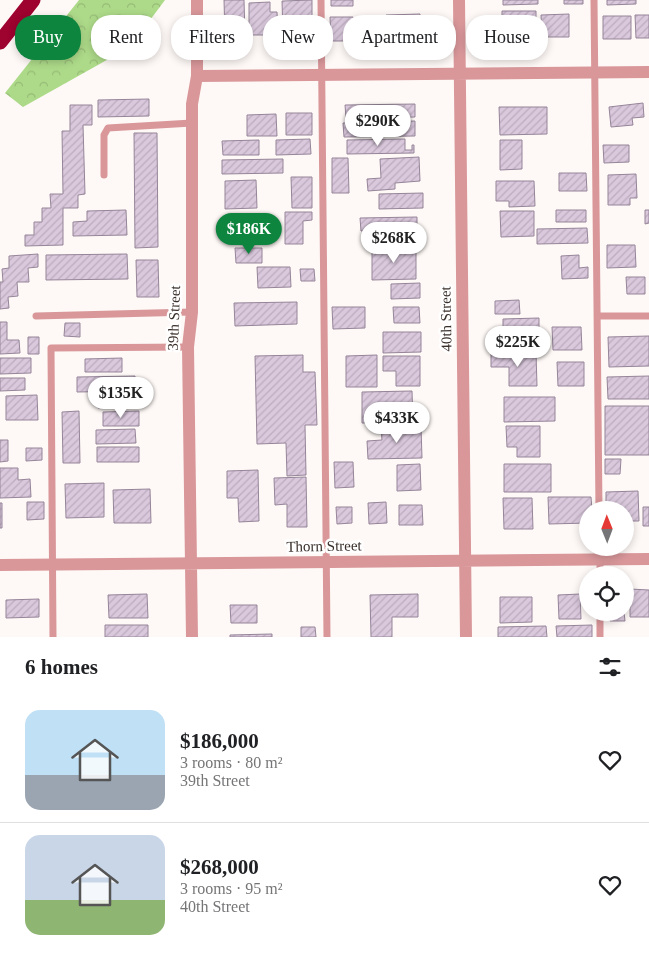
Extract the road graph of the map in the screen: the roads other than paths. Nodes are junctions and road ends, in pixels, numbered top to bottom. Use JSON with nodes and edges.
{"nodes":[{"id":1,"x":32,"y":0,"type":"edge"},
{"id":2,"x":197,"y":0,"type":"edge"},
{"id":3,"x":321,"y":0,"type":"edge"},
{"id":4,"x":459,"y":0,"type":"edge"},
{"id":5,"x":594,"y":0,"type":"edge"},
{"id":6,"x":0,"y":42,"type":"edge"},
{"id":7,"x":595,"y":72,"type":"junction"},
{"id":8,"x":649,"y":72,"type":"edge"},
{"id":9,"x":460,"y":74,"type":"junction"},
{"id":10,"x":322,"y":75,"type":"junction"},
{"id":11,"x":197,"y":76,"type":"junction"},
{"id":12,"x":192,"y":123,"type":"junction"},
{"id":13,"x":104,"y":175,"type":"dead end"},
{"id":14,"x":192,"y":312,"type":"junction"},
{"id":15,"x":36,"y":316,"type":"dead end"},
{"id":16,"x":597,"y":316,"type":"junction"},
{"id":17,"x":649,"y":316,"type":"edge"},
{"id":18,"x":188,"y":347,"type":"junction"},
{"id":19,"x":599,"y":501,"type":"edge"},
{"id":20,"x":579,"y":555,"type":"edge"},
{"id":21,"x":620,"y":556,"type":"edge"},
{"id":22,"x":649,"y":559,"type":"edge"},
{"id":23,"x":465,"y":561,"type":"junction"},
{"id":24,"x":326,"y":562,"type":"junction"},
{"id":25,"x":191,"y":563,"type":"junction"},
{"id":26,"x":0,"y":565,"type":"edge"},
{"id":27,"x":52,"y":565,"type":"junction"},
{"id":28,"x":600,"y":621,"type":"edge"},
{"id":29,"x":53,"y":637,"type":"edge"},
{"id":30,"x":192,"y":637,"type":"edge"},
{"id":31,"x":327,"y":637,"type":"edge"},
{"id":32,"x":466,"y":637,"type":"edge"},
{"id":33,"x":600,"y":637,"type":"edge"}],
"edges":[{"from":1,"to":6,"type":"highway"},
{"from":2,"to":11,"type":"street","name":"39th Street"},
{"from":3,"to":10,"type":"lane"},
{"from":4,"to":9,"type":"street","name":"40th Street"},
{"from":5,"to":7,"type":"lane"},
{"from":7,"to":8,"type":"street"},
{"from":7,"to":9,"type":"street"},
{"from":7,"to":16,"type":"lane"},
{"from":9,"to":10,"type":"street"},
{"from":9,"to":23,"type":"street","name":"40th Street"},
{"from":10,"to":11,"type":"street"},
{"from":10,"to":24,"type":"lane"},
{"from":11,"to":12,"type":"street","name":"39th Street"},
{"from":12,"to":13,"type":"lane"},
{"from":12,"to":14,"type":"street","name":"39th Street"},
{"from":14,"to":15,"type":"lane"},
{"from":14,"to":18,"type":"street","name":"39th Street"},
{"from":16,"to":17,"type":"lane"},
{"from":16,"to":19,"type":"lane"},
{"from":18,"to":25,"type":"street","name":"39th Street"},
{"from":18,"to":27,"type":"lane"},
{"from":20,"to":23,"type":"street","name":"Thorn Street"},
{"from":21,"to":22,"type":"street","name":"Thorn Street"},
{"from":23,"to":24,"type":"street","name":"Thorn Street"},
{"from":23,"to":32,"type":"street","name":"40th Street"},
{"from":24,"to":25,"type":"street","name":"Thorn Street"},
{"from":24,"to":31,"type":"lane"},
{"from":25,"to":27,"type":"street","name":"Thorn Street"},
{"from":25,"to":30,"type":"street","name":"39th Street"},
{"from":26,"to":27,"type":"street","name":"Thorn Street"},
{"from":27,"to":29,"type":"lane"},
{"from":28,"to":33,"type":"lane"}]}
